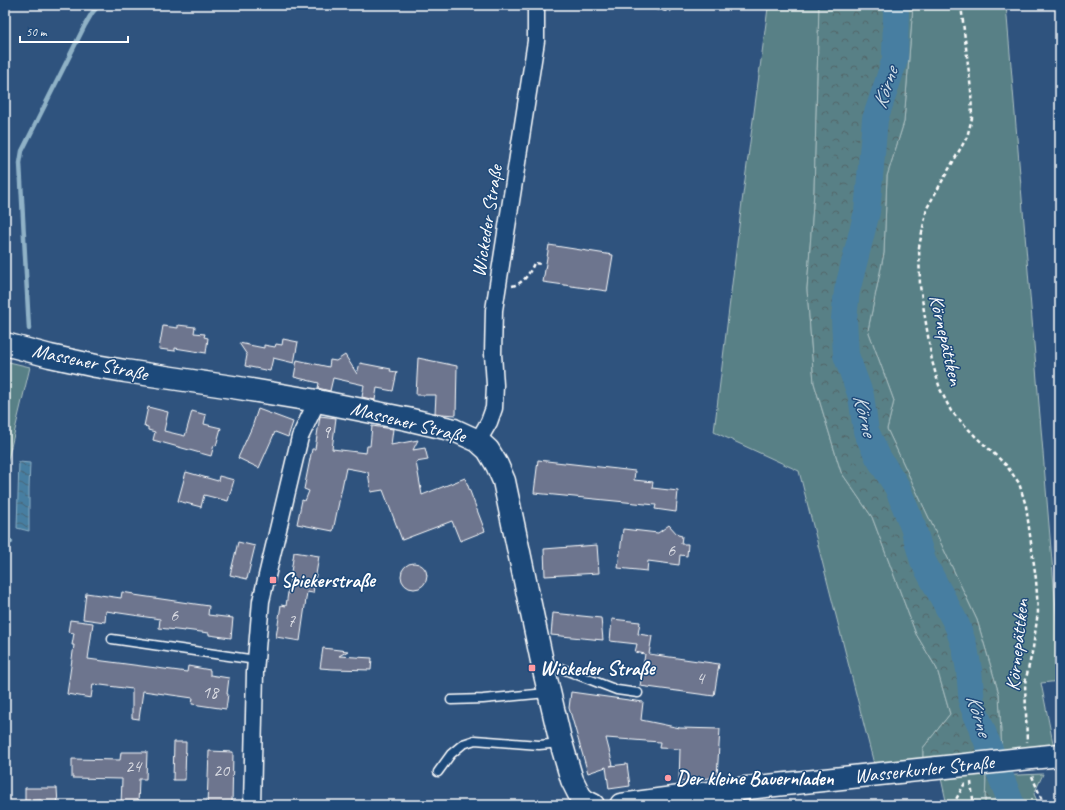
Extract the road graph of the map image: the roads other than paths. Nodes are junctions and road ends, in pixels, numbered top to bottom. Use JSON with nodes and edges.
{"nodes":[{"id":1,"x":536,"y":5,"type":"edge"},
{"id":2,"x":5,"y":344,"type":"edge"},
{"id":3,"x":316,"y":401,"type":"junction"},
{"id":4,"x":478,"y":440,"type":"junction"},
{"id":5,"x":112,"y":639,"type":"dead end"},
{"id":6,"x":256,"y":660,"type":"junction"},
{"id":7,"x":544,"y":670,"type":"junction"},
{"id":8,"x":550,"y":693,"type":"junction"},
{"id":9,"x":638,"y":693,"type":"dead end"},
{"id":10,"x":451,"y":700,"type":"dead end"},
{"id":11,"x":562,"y":743,"type":"junction"},
{"id":12,"x":1060,"y":755,"type":"edge"},
{"id":13,"x":438,"y":772,"type":"dead end"},
{"id":14,"x":737,"y":797,"type":"edge"},
{"id":15,"x":665,"y":802,"type":"edge"},
{"id":16,"x":252,"y":805,"type":"edge"},
{"id":17,"x":591,"y":805,"type":"edge"},
{"id":18,"x":621,"y":805,"type":"edge"}],
"edges":[{"from":1,"to":4,"type":"street","name":"Wickeder Straße"},
{"from":2,"to":3,"type":"main road","name":"Massener Straße"},
{"from":3,"to":4,"type":"main road","name":"Massener Straße"},
{"from":3,"to":6,"type":"street"},
{"from":4,"to":7,"type":"main road","name":"Massener Straße"},
{"from":5,"to":6,"type":"lane"},
{"from":6,"to":16,"type":"street"},
{"from":7,"to":8,"type":"main road","name":"Massener Straße"},
{"from":7,"to":9,"type":"lane"},
{"from":8,"to":10,"type":"lane"},
{"from":8,"to":11,"type":"main road","name":"Massener Straße"},
{"from":11,"to":13,"type":"lane"},
{"from":11,"to":17,"type":"main road","name":"Massener Straße"},
{"from":12,"to":14,"type":"main road","name":"Wasserkurler Straße"},
{"from":14,"to":15,"type":"main road","name":"Wasserkurler Straße"},
{"from":15,"to":18,"type":"main road","name":"Wasserkurler Straße"}]}
